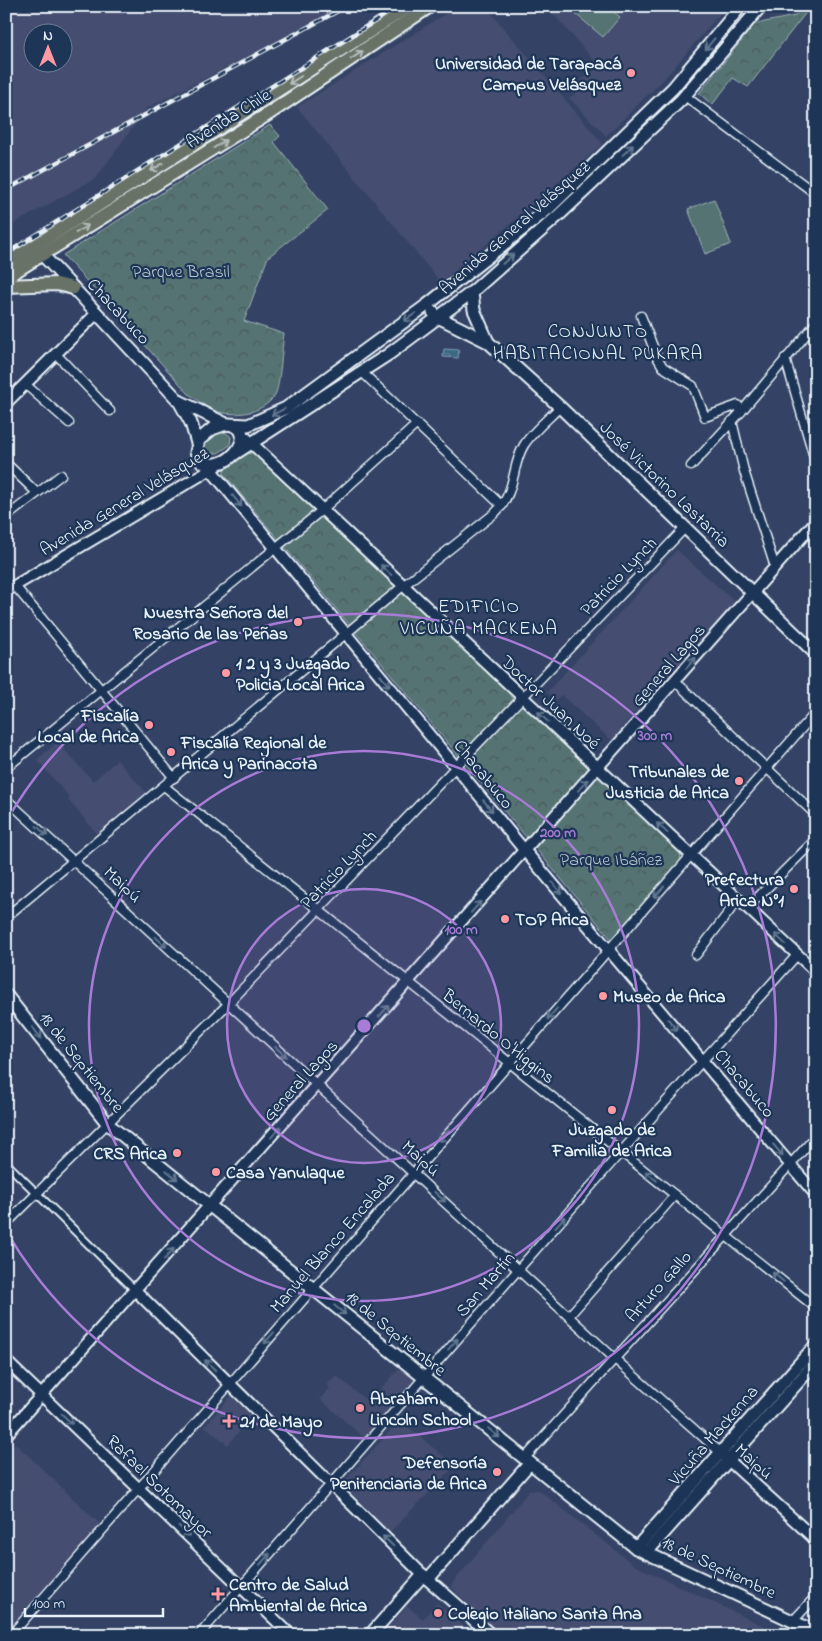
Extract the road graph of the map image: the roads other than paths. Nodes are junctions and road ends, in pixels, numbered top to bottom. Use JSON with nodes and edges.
{"nodes":[{"id":1,"x":409,"y":6,"type":"edge"},
{"id":2,"x":430,"y":6,"type":"edge"},
{"id":3,"x":741,"y":6,"type":"edge"},
{"id":4,"x":761,"y":6,"type":"edge"},
{"id":5,"x":276,"y":92,"type":"junction"},
{"id":6,"x":684,"y":96,"type":"junction"},
{"id":7,"x":284,"y":103,"type":"junction"},
{"id":8,"x":816,"y":194,"type":"edge"},
{"id":9,"x":37,"y":250,"type":"junction"},
{"id":10,"x":6,"y":264,"type":"edge"},
{"id":11,"x":6,"y":277,"type":"edge"},
{"id":12,"x":6,"y":286,"type":"edge"},
{"id":13,"x":73,"y":288,"type":"junction"},
{"id":14,"x":472,"y":292,"type":"junction"},
{"id":15,"x":427,"y":305,"type":"junction"},
{"id":16,"x":97,"y":313,"type":"junction"},
{"id":17,"x":436,"y":316,"type":"junction"},
{"id":18,"x":641,"y":316,"type":"dead end"},
{"id":19,"x":816,"y":323,"type":"edge"},
{"id":20,"x":488,"y":342,"type":"junction"},
{"id":21,"x":56,"y":354,"type":"junction"},
{"id":22,"x":785,"y":358,"type":"junction"},
{"id":23,"x":362,"y":372,"type":"junction"},
{"id":24,"x":25,"y":384,"type":"junction"},
{"id":25,"x":179,"y":401,"type":"junction"},
{"id":26,"x":6,"y":402,"type":"edge"},
{"id":27,"x":560,"y":407,"type":"junction"},
{"id":28,"x":110,"y":410,"type":"dead end"},
{"id":29,"x":740,"y":412,"type":"junction"},
{"id":30,"x":732,"y":421,"type":"junction"},
{"id":31,"x":69,"y":423,"type":"dead end"},
{"id":32,"x":227,"y":424,"type":"junction"},
{"id":33,"x":417,"y":424,"type":"junction"},
{"id":34,"x":242,"y":435,"type":"junction"},
{"id":35,"x":197,"y":443,"type":"junction"},
{"id":36,"x":251,"y":443,"type":"junction"},
{"id":37,"x":229,"y":458,"type":"junction"},
{"id":38,"x":6,"y":463,"type":"edge"},
{"id":39,"x":816,"y":464,"type":"edge"},
{"id":40,"x":691,"y":466,"type":"dead end"},
{"id":41,"x":209,"y":467,"type":"junction"},
{"id":42,"x":61,"y":475,"type":"dead end"},
{"id":43,"x":37,"y":493,"type":"junction"},
{"id":44,"x":502,"y":506,"type":"junction"},
{"id":45,"x":322,"y":510,"type":"junction"},
{"id":46,"x":6,"y":517,"type":"edge"},
{"id":47,"x":816,"y":521,"type":"edge"},
{"id":48,"x":685,"y":528,"type":"junction"},
{"id":49,"x":276,"y":548,"type":"junction"},
{"id":50,"x":775,"y":567,"type":"junction"},
{"id":51,"x":403,"y":586,"type":"junction"},
{"id":52,"x":11,"y":589,"type":"edge"},
{"id":53,"x":752,"y":593,"type":"junction"},
{"id":54,"x":346,"y":634,"type":"junction"},
{"id":55,"x":816,"y":654,"type":"edge"},
{"id":56,"x":675,"y":681,"type":"junction"},
{"id":57,"x":101,"y":690,"type":"junction"},
{"id":58,"x":522,"y":698,"type":"junction"},
{"id":59,"x":816,"y":712,"type":"edge"},
{"id":60,"x":456,"y":767,"type":"junction"},
{"id":61,"x":6,"y":768,"type":"edge"},
{"id":62,"x":598,"y":768,"type":"junction"},
{"id":63,"x":766,"y":768,"type":"junction"},
{"id":64,"x":174,"y":778,"type":"junction"},
{"id":65,"x":164,"y":786,"type":"junction"},
{"id":66,"x":6,"y":799,"type":"edge"},
{"id":67,"x":816,"y":815,"type":"edge"},
{"id":68,"x":816,"y":839,"type":"edge"},
{"id":69,"x":525,"y":851,"type":"junction"},
{"id":70,"x":691,"y":855,"type":"junction"},
{"id":71,"x":74,"y":860,"type":"junction"},
{"id":72,"x":738,"y":900,"type":"junction"},
{"id":73,"x":747,"y":908,"type":"junction"},
{"id":74,"x":319,"y":910,"type":"junction"},
{"id":75,"x":6,"y":916,"type":"edge"},
{"id":76,"x":608,"y":949,"type":"junction"},
{"id":77,"x":696,"y":955,"type":"dead end"},
{"id":78,"x":797,"y":955,"type":"junction"},
{"id":79,"x":815,"y":970,"type":"edge"},
{"id":80,"x":409,"y":982,"type":"junction"},
{"id":81,"x":6,"y":995,"type":"edge"},
{"id":82,"x":228,"y":1004,"type":"junction"},
{"id":83,"x":702,"y":1061,"type":"junction"},
{"id":84,"x":509,"y":1062,"type":"junction"},
{"id":85,"x":317,"y":1085,"type":"junction"},
{"id":86,"x":108,"y":1124,"type":"junction"},
{"id":87,"x":816,"y":1136,"type":"edge"},
{"id":88,"x":621,"y":1152,"type":"junction"},
{"id":89,"x":6,"y":1163,"type":"edge"},
{"id":90,"x":790,"y":1165,"type":"junction"},
{"id":91,"x":412,"y":1172,"type":"junction"},
{"id":92,"x":37,"y":1194,"type":"junction"},
{"id":93,"x":675,"y":1195,"type":"junction"},
{"id":94,"x":816,"y":1195,"type":"edge"},
{"id":95,"x":210,"y":1206,"type":"junction"},
{"id":96,"x":6,"y":1224,"type":"edge"},
{"id":97,"x":726,"y":1236,"type":"junction"},
{"id":98,"x":518,"y":1269,"type":"junction"},
{"id":99,"x":312,"y":1288,"type":"junction"},
{"id":100,"x":136,"y":1290,"type":"junction"},
{"id":101,"x":816,"y":1308,"type":"edge"},
{"id":102,"x":569,"y":1316,"type":"junction"},
{"id":103,"x":816,"y":1345,"type":"edge"},
{"id":104,"x":615,"y":1359,"type":"junction"},
{"id":105,"x":6,"y":1361,"type":"edge"},
{"id":106,"x":816,"y":1362,"type":"edge"},
{"id":107,"x":424,"y":1377,"type":"junction"},
{"id":108,"x":228,"y":1384,"type":"junction"},
{"id":109,"x":42,"y":1395,"type":"junction"},
{"id":110,"x":6,"y":1435,"type":"edge"},
{"id":111,"x":725,"y":1457,"type":"junction"},
{"id":112,"x":528,"y":1460,"type":"junction"},
{"id":113,"x":330,"y":1485,"type":"junction"},
{"id":114,"x":139,"y":1488,"type":"junction"},
{"id":115,"x":816,"y":1540,"type":"edge"},
{"id":116,"x":641,"y":1550,"type":"junction"},
{"id":117,"x":425,"y":1577,"type":"junction"},
{"id":118,"x":241,"y":1586,"type":"junction"},
{"id":119,"x":816,"y":1596,"type":"edge"},
{"id":120,"x":793,"y":1621,"type":"junction"},
{"id":121,"x":816,"y":1632,"type":"edge"},
{"id":122,"x":11,"y":1635,"type":"edge"},
{"id":123,"x":199,"y":1635,"type":"edge"},
{"id":124,"x":292,"y":1635,"type":"edge"},
{"id":125,"x":370,"y":1635,"type":"edge"},
{"id":126,"x":491,"y":1635,"type":"edge"}],
"edges":[{"from":1,"to":5,"type":"main road","name":"Avenida Chile","one_way":true},
{"from":7,"to":2,"type":"main road","name":"Avenida Chile","one_way":true},
{"from":3,"to":15,"type":"main road","name":"Avenida General Velásquez","one_way":true},
{"from":4,"to":6,"type":"main road","name":"Avenida General Velásquez"},
{"from":5,"to":7,"type":"main road"},
{"from":5,"to":9,"type":"main road","name":"Avenida Chile","one_way":true},
{"from":6,"to":8,"type":"street"},
{"from":14,"to":6,"type":"main road","name":"Avenida General Velásquez","one_way":true},
{"from":9,"to":7,"type":"main road","name":"Avenida Chile","one_way":true},
{"from":9,"to":10,"type":"main road"},
{"from":9,"to":11,"type":"main road"},
{"from":9,"to":13,"type":"main road","name":"Chacabuco"},
{"from":12,"to":13,"type":"main road"},
{"from":13,"to":16,"type":"main road","name":"Chacabuco"},
{"from":14,"to":17,"type":"main road","name":"Avenida General Velásquez"},
{"from":14,"to":20,"type":"main road","name":"José Victorino Lastarria"},
{"from":15,"to":17,"type":"main road","name":"José Victorino Lastarria"},
{"from":15,"to":32,"type":"main road","name":"Avenida General Velásquez","one_way":true},
{"from":16,"to":21,"type":"street"},
{"from":16,"to":25,"type":"main road","name":"Chacabuco"},
{"from":17,"to":20,"type":"main road","name":"José Victorino Lastarria"},
{"from":17,"to":23,"type":"main road","name":"Avenida General Velásquez"},
{"from":18,"to":29,"type":"street"},
{"from":19,"to":22,"type":"street"},
{"from":20,"to":27,"type":"main road","name":"José Victorino Lastarria"},
{"from":21,"to":24,"type":"street"},
{"from":21,"to":28,"type":"street"},
{"from":22,"to":29,"type":"street"},
{"from":22,"to":39,"type":"street"},
{"from":23,"to":33,"type":"street"},
{"from":23,"to":36,"type":"main road","name":"Avenida General Velásquez"},
{"from":24,"to":26,"type":"street"},
{"from":24,"to":31,"type":"street"},
{"from":25,"to":32,"type":"main road","name":"Chacabuco"},
{"from":25,"to":35,"type":"main road","name":"Chacabuco"},
{"from":27,"to":44,"type":"street"},
{"from":27,"to":48,"type":"main road","name":"José Victorino Lastarria"},
{"from":29,"to":30,"type":"street"},
{"from":30,"to":40,"type":"street"},
{"from":30,"to":50,"type":"street"},
{"from":32,"to":34,"type":"main road"},
{"from":32,"to":35,"type":"main road"},
{"from":33,"to":44,"type":"street"},
{"from":33,"to":45,"type":"street"},
{"from":34,"to":36,"type":"street","name":"Doctor Juan Noé"},
{"from":34,"to":37,"type":"main road"},
{"from":35,"to":41,"type":"main road"},
{"from":36,"to":37,"type":"main road","name":"Avenida General Velásquez"},
{"from":36,"to":45,"type":"street","name":"Doctor Juan Noé"},
{"from":37,"to":41,"type":"main road"},
{"from":38,"to":43,"type":"street"},
{"from":41,"to":49,"type":"street","name":"Chacabuco","one_way":true},
{"from":41,"to":52,"type":"street","name":"Avenida General Velásquez"},
{"from":42,"to":43,"type":"street"},
{"from":43,"to":46,"type":"street"},
{"from":44,"to":51,"type":"street"},
{"from":45,"to":49,"type":"street"},
{"from":51,"to":45,"type":"street","name":"Doctor Juan Noé","one_way":true},
{"from":47,"to":50,"type":"street","name":"General Lagos"},
{"from":48,"to":53,"type":"main road","name":"José Victorino Lastarria"},
{"from":48,"to":58,"type":"street","name":"Patricio Lynch"},
{"from":49,"to":54,"type":"street","name":"Chacabuco"},
{"from":49,"to":57,"type":"street"},
{"from":50,"to":53,"type":"street","name":"General Lagos"},
{"from":51,"to":54,"type":"street"},
{"from":51,"to":58,"type":"street","name":"Doctor Juan Noé"},
{"from":52,"to":57,"type":"street"},
{"from":53,"to":55,"type":"main road","name":"José Victorino Lastarria"},
{"from":56,"to":53,"type":"street","name":"General Lagos","one_way":true},
{"from":54,"to":60,"type":"street","name":"Chacabuco","one_way":true},
{"from":54,"to":64,"type":"street"},
{"from":56,"to":62,"type":"street","name":"General Lagos"},
{"from":56,"to":63,"type":"street"},
{"from":57,"to":61,"type":"street"},
{"from":57,"to":64,"type":"street"},
{"from":58,"to":60,"type":"street","name":"Patricio Lynch"},
{"from":62,"to":58,"type":"street","name":"Doctor Juan Noé","one_way":true},
{"from":59,"to":63,"type":"street","name":"Manuel Blanco Encalada"},
{"from":60,"to":69,"type":"street","name":"Chacabuco","one_way":true},
{"from":60,"to":74,"type":"street","name":"Patricio Lynch"},
{"from":69,"to":62,"type":"street","name":"General Lagos","one_way":true},
{"from":70,"to":62,"type":"street","name":"Doctor Juan Noé","one_way":true},
{"from":63,"to":67,"type":"street"},
{"from":63,"to":70,"type":"street","name":"Manuel Blanco Encalada"},
{"from":64,"to":65,"type":"street"},
{"from":65,"to":71,"type":"street"},
{"from":65,"to":74,"type":"street","name":"Bernardo O'Higgins"},
{"from":66,"to":71,"type":"street","name":"Maipú","one_way":true},
{"from":68,"to":73,"type":"street"},
{"from":69,"to":76,"type":"street","name":"Chacabuco","one_way":true},
{"from":80,"to":69,"type":"street","name":"General Lagos","one_way":true},
{"from":70,"to":72,"type":"street","name":"Doctor Juan Noé"},
{"from":70,"to":76,"type":"street","name":"Manuel Blanco Encalada","one_way":true},
{"from":71,"to":75,"type":"street"},
{"from":71,"to":82,"type":"street","name":"Maipú","one_way":true},
{"from":72,"to":73,"type":"street","name":"Doctor Juan Noé"},
{"from":72,"to":77,"type":"street"},
{"from":78,"to":73,"type":"street","name":"Doctor Juan Noé","one_way":true},
{"from":74,"to":80,"type":"street","name":"Bernardo O'Higgins"},
{"from":74,"to":82,"type":"street","name":"Patricio Lynch"},
{"from":76,"to":83,"type":"street","name":"Chacabuco","one_way":true},
{"from":76,"to":84,"type":"street","name":"Manuel Blanco Encalada","one_way":true},
{"from":78,"to":79,"type":"street","name":"Doctor Juan Noé"},
{"from":78,"to":83,"type":"street","name":"San Martín"},
{"from":80,"to":84,"type":"street","name":"Bernardo O'Higgins"},
{"from":85,"to":80,"type":"street","name":"General Lagos","one_way":true},
{"from":81,"to":86,"type":"main road","name":"18 de Septiembre","one_way":true},
{"from":82,"to":85,"type":"street","name":"Maipú","one_way":true},
{"from":82,"to":86,"type":"street","name":"Patricio Lynch"},
{"from":83,"to":88,"type":"street","name":"San Martín"},
{"from":83,"to":90,"type":"street","name":"Chacabuco","one_way":true},
{"from":84,"to":88,"type":"street","name":"Bernardo O'Higgins"},
{"from":84,"to":91,"type":"street","name":"Manuel Blanco Encalada","one_way":true},
{"from":85,"to":91,"type":"street","name":"Maipú"},
{"from":95,"to":85,"type":"street","name":"General Lagos","one_way":true},
{"from":86,"to":92,"type":"street","name":"Patricio Lynch"},
{"from":86,"to":95,"type":"main road","name":"18 de Septiembre","one_way":true},
{"from":87,"to":90,"type":"street","name":"Arturo Gallo"},
{"from":93,"to":88,"type":"street","name":"Bernardo O'Higgins","one_way":true},
{"from":98,"to":88,"type":"street","name":"San Martín","one_way":true},
{"from":89,"to":92,"type":"street"},
{"from":90,"to":94,"type":"street","name":"Chacabuco"},
{"from":90,"to":97,"type":"street","name":"Arturo Gallo"},
{"from":91,"to":98,"type":"street","name":"Maipú","one_way":true},
{"from":91,"to":99,"type":"street","name":"Manuel Blanco Encalada"},
{"from":92,"to":96,"type":"street","name":"Patricio Lynch"},
{"from":92,"to":100,"type":"street"},
{"from":93,"to":97,"type":"street","name":"Bernardo O'Higgins"},
{"from":93,"to":102,"type":"street"},
{"from":95,"to":99,"type":"main road","name":"18 de Septiembre"},
{"from":100,"to":95,"type":"street","name":"General Lagos","one_way":true},
{"from":101,"to":97,"type":"street","name":"Bernardo O'Higgins","one_way":true},
{"from":97,"to":104,"type":"street","name":"Arturo Gallo"},
{"from":98,"to":102,"type":"street","name":"Maipú"},
{"from":107,"to":98,"type":"street","name":"San Martín","one_way":true},
{"from":99,"to":107,"type":"main road","name":"18 de Septiembre","one_way":true},
{"from":99,"to":108,"type":"street","name":"Manuel Blanco Encalada","one_way":true},
{"from":108,"to":100,"type":"street","one_way":true},
{"from":100,"to":109,"type":"street","name":"General Lagos"},
{"from":102,"to":104,"type":"street","name":"Maipú"},
{"from":103,"to":111,"type":"main road","name":"Vicuña Mackenna"},
{"from":104,"to":111,"type":"street","name":"Maipú"},
{"from":104,"to":112,"type":"street","name":"Arturo Gallo"},
{"from":105,"to":109,"type":"street","name":"Rafael Sotomayor"},
{"from":106,"to":111,"type":"main road","name":"Vicuña Mackenna"},
{"from":107,"to":112,"type":"main road","name":"18 de Septiembre","one_way":true},
{"from":107,"to":113,"type":"street","name":"San Martín"},
{"from":108,"to":113,"type":"street"},
{"from":108,"to":114,"type":"street","name":"Manuel Blanco Encalada"},
{"from":109,"to":110,"type":"street","name":"General Lagos"},
{"from":109,"to":114,"type":"street","name":"Rafael Sotomayor","one_way":true},
{"from":111,"to":115,"type":"street","name":"Maipú"},
{"from":111,"to":116,"type":"main road","name":"Vicuña Mackenna"},
{"from":112,"to":116,"type":"main road","name":"18 de Septiembre"},
{"from":112,"to":117,"type":"main road","name":"Arturo Gallo"},
{"from":117,"to":113,"type":"street","one_way":true},
{"from":118,"to":113,"type":"street","name":"San Martín","one_way":true},
{"from":114,"to":118,"type":"street","name":"Rafael Sotomayor","one_way":true},
{"from":114,"to":122,"type":"street","name":"Manuel Blanco Encalada"},
{"from":116,"to":120,"type":"main road","name":"18 de Septiembre"},
{"from":117,"to":125,"type":"main road","name":"Arturo Gallo"},
{"from":117,"to":126,"type":"main road"},
{"from":118,"to":123,"type":"street","name":"San Martín"},
{"from":118,"to":124,"type":"street","name":"Rafael Sotomayor"},
{"from":119,"to":120,"type":"street"},
{"from":120,"to":121,"type":"main road","name":"18 de Septiembre"}]}
